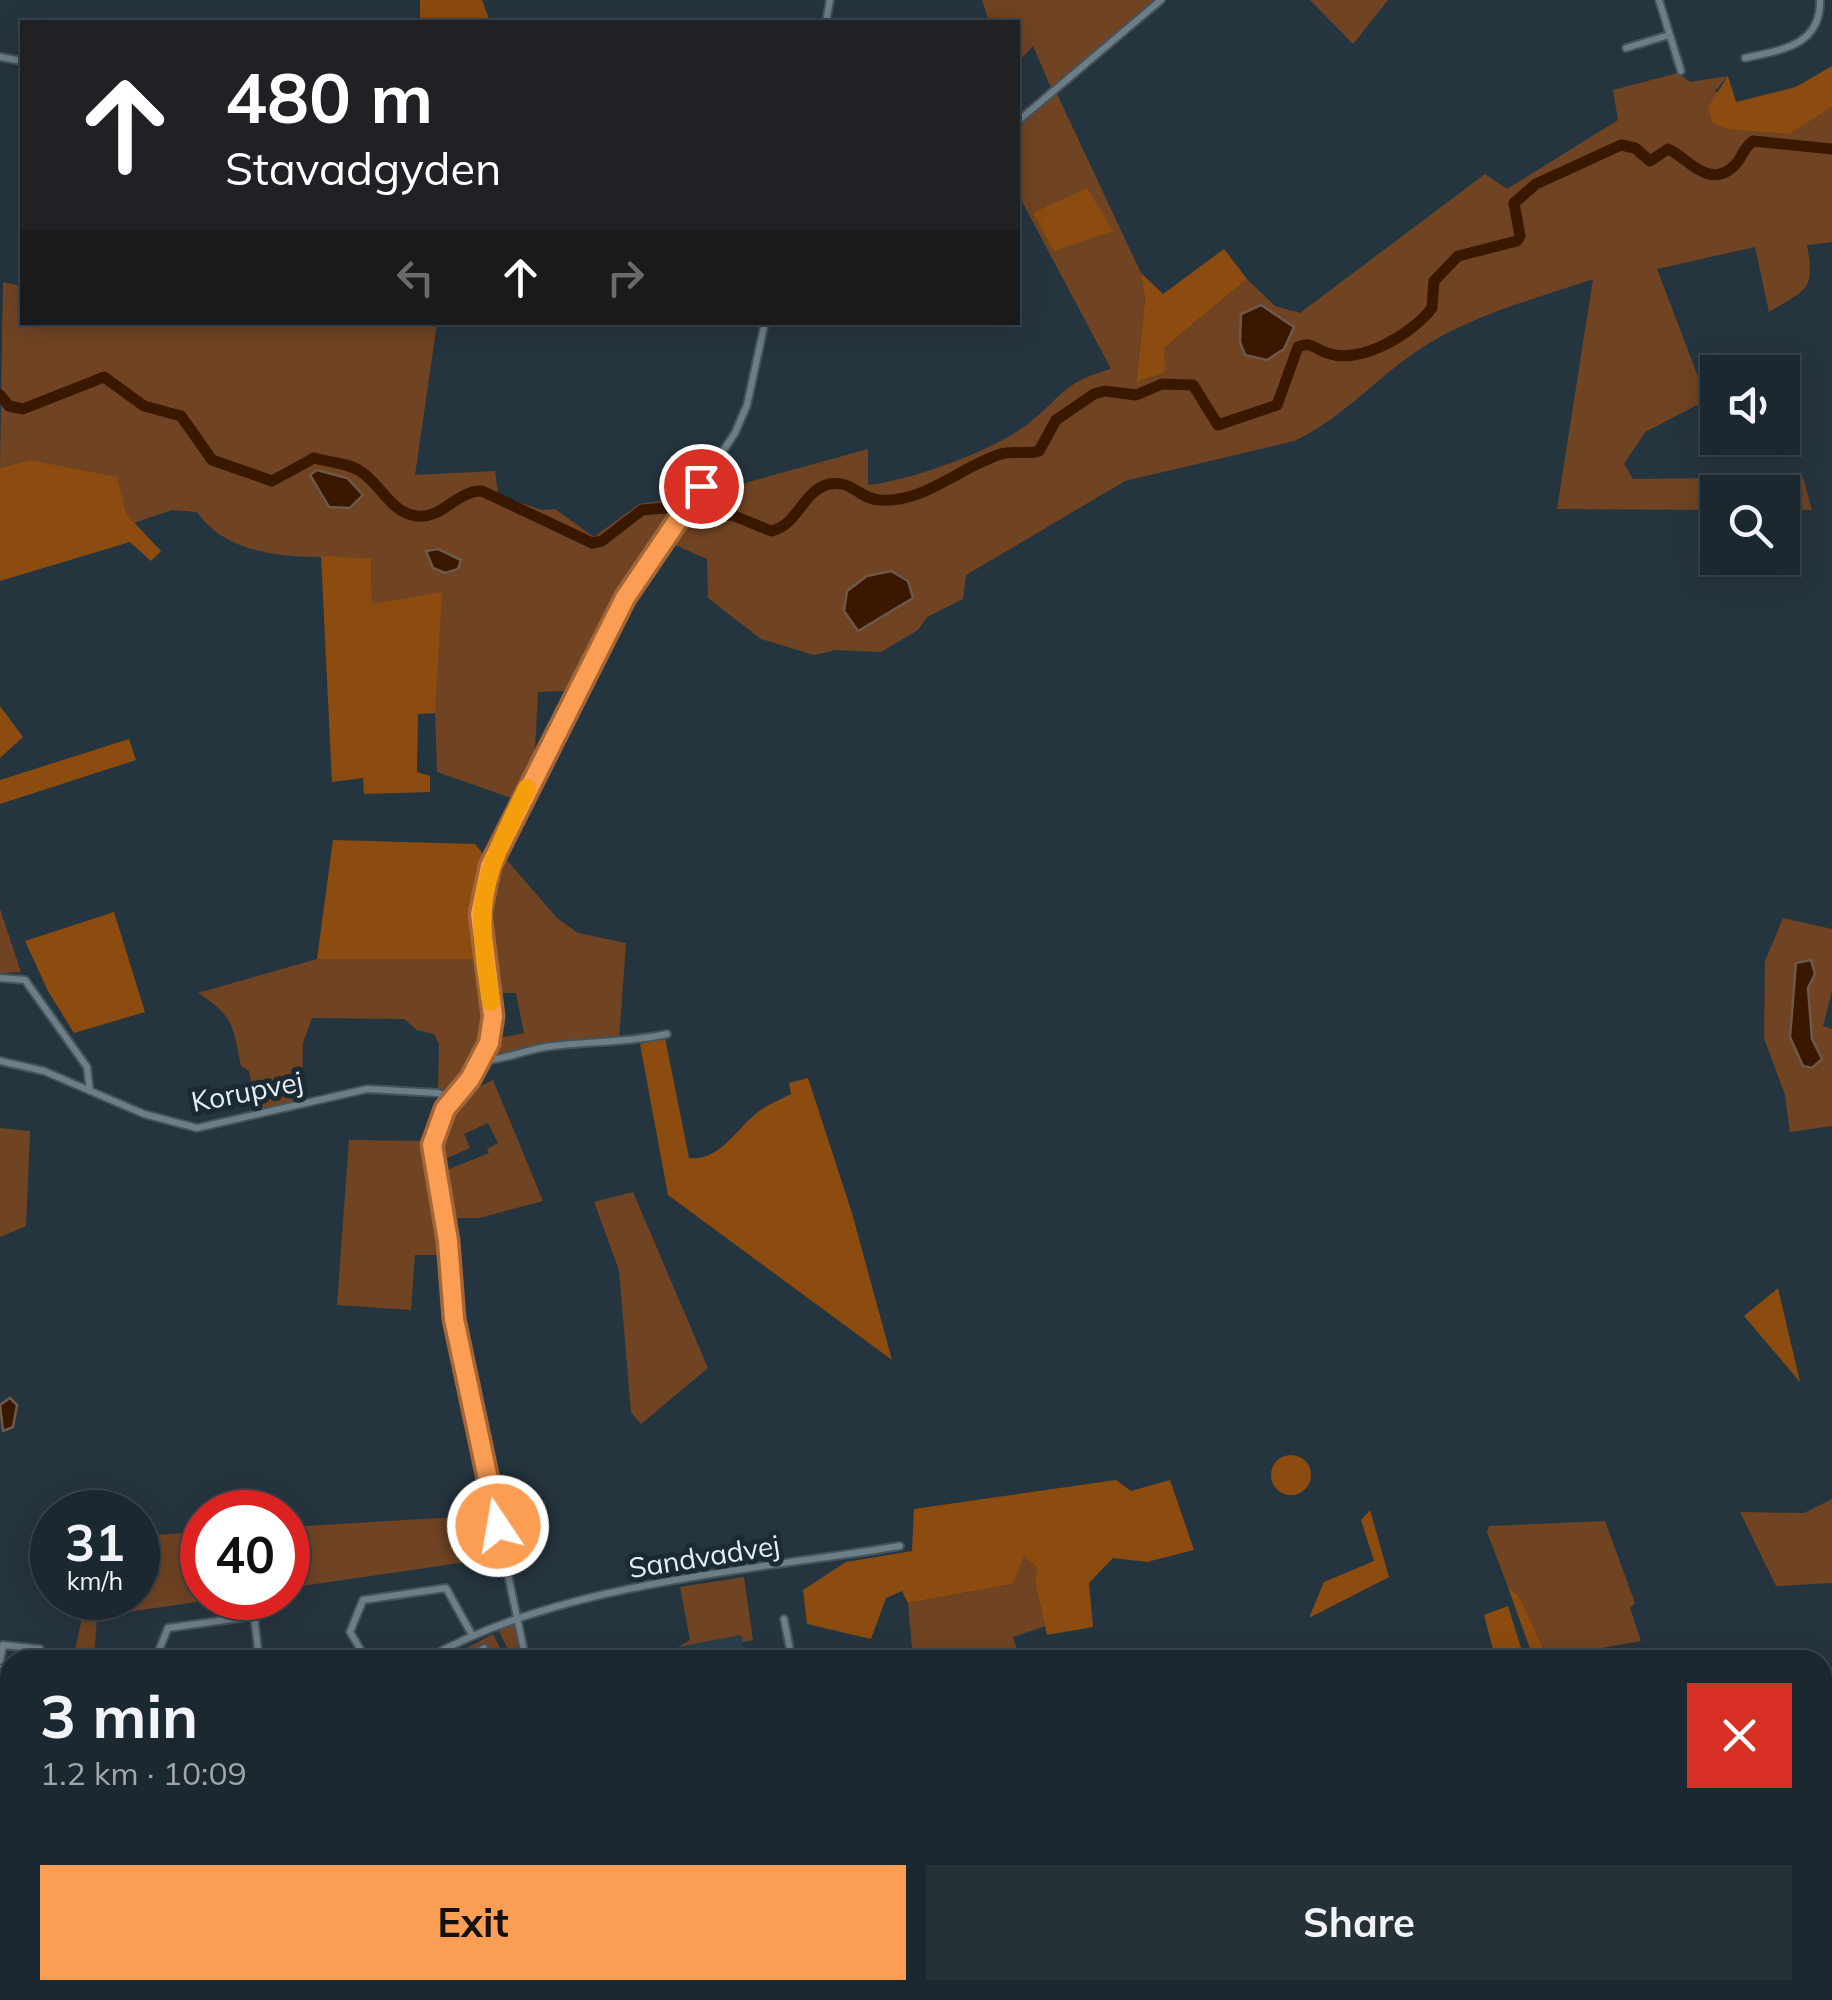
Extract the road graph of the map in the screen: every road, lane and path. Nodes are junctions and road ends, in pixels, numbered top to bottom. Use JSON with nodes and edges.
{"nodes":[{"id":1,"x":1161,"y":0,"type":"edge"},
{"id":2,"x":1659,"y":0,"type":"edge"},
{"id":3,"x":1820,"y":0,"type":"edge"},
{"id":4,"x":1669,"y":35,"type":"junction"},
{"id":5,"x":1626,"y":48,"type":"dead end"},
{"id":6,"x":1745,"y":58,"type":"dead end"},
{"id":7,"x":1680,"y":71,"type":"dead end"},
{"id":8,"x":1020,"y":119,"type":"edge"},
{"id":9,"x":764,"y":325,"type":"edge"},
{"id":10,"x":0,"y":978,"type":"edge"},
{"id":11,"x":667,"y":1034,"type":"dead end"},
{"id":12,"x":483,"y":1060,"type":"junction"},
{"id":13,"x":0,"y":1062,"type":"edge"},
{"id":14,"x":90,"y":1091,"type":"junction"},
{"id":15,"x":453,"y":1098,"type":"junction"},
{"id":16,"x":900,"y":1546,"type":"dead end"},
{"id":17,"x":518,"y":1618,"type":"junction"},
{"id":18,"x":784,"y":1620,"type":"dead end"},
{"id":19,"x":471,"y":1633,"type":"junction"},
{"id":20,"x":484,"y":1648,"type":"dead end"},
{"id":21,"x":3,"y":1650,"type":"edge"},
{"id":22,"x":40,"y":1650,"type":"edge"},
{"id":23,"x":159,"y":1650,"type":"edge"},
{"id":24,"x":257,"y":1650,"type":"edge"},
{"id":25,"x":361,"y":1650,"type":"edge"},
{"id":26,"x":442,"y":1650,"type":"edge"},
{"id":27,"x":481,"y":1650,"type":"edge"},
{"id":28,"x":524,"y":1650,"type":"edge"},
{"id":29,"x":790,"y":1650,"type":"edge"}],
"edges":[{"from":1,"to":8,"type":"street"},
{"from":2,"to":4,"type":"street"},
{"from":3,"to":6,"type":"street"},
{"from":4,"to":5,"type":"street"},
{"from":4,"to":7,"type":"street"},
{"from":9,"to":12,"type":"street"},
{"from":10,"to":14,"type":"street"},
{"from":11,"to":12,"type":"street"},
{"from":12,"to":15,"type":"street"},
{"from":13,"to":14,"type":"street","name":"Korupvej"},
{"from":14,"to":15,"type":"street","name":"Korupvej"},
{"from":15,"to":17,"type":"street"},
{"from":16,"to":17,"type":"street","name":"Sandvadvej"},
{"from":17,"to":19,"type":"street","name":"Sandvadvej"},
{"from":17,"to":28,"type":"street"},
{"from":18,"to":29,"type":"street"},
{"from":19,"to":25,"type":"street"},
{"from":19,"to":26,"type":"street","name":"Sandvadvej"},
{"from":20,"to":27,"type":"street"},
{"from":21,"to":22,"type":"street"},
{"from":23,"to":24,"type":"street"}]}
